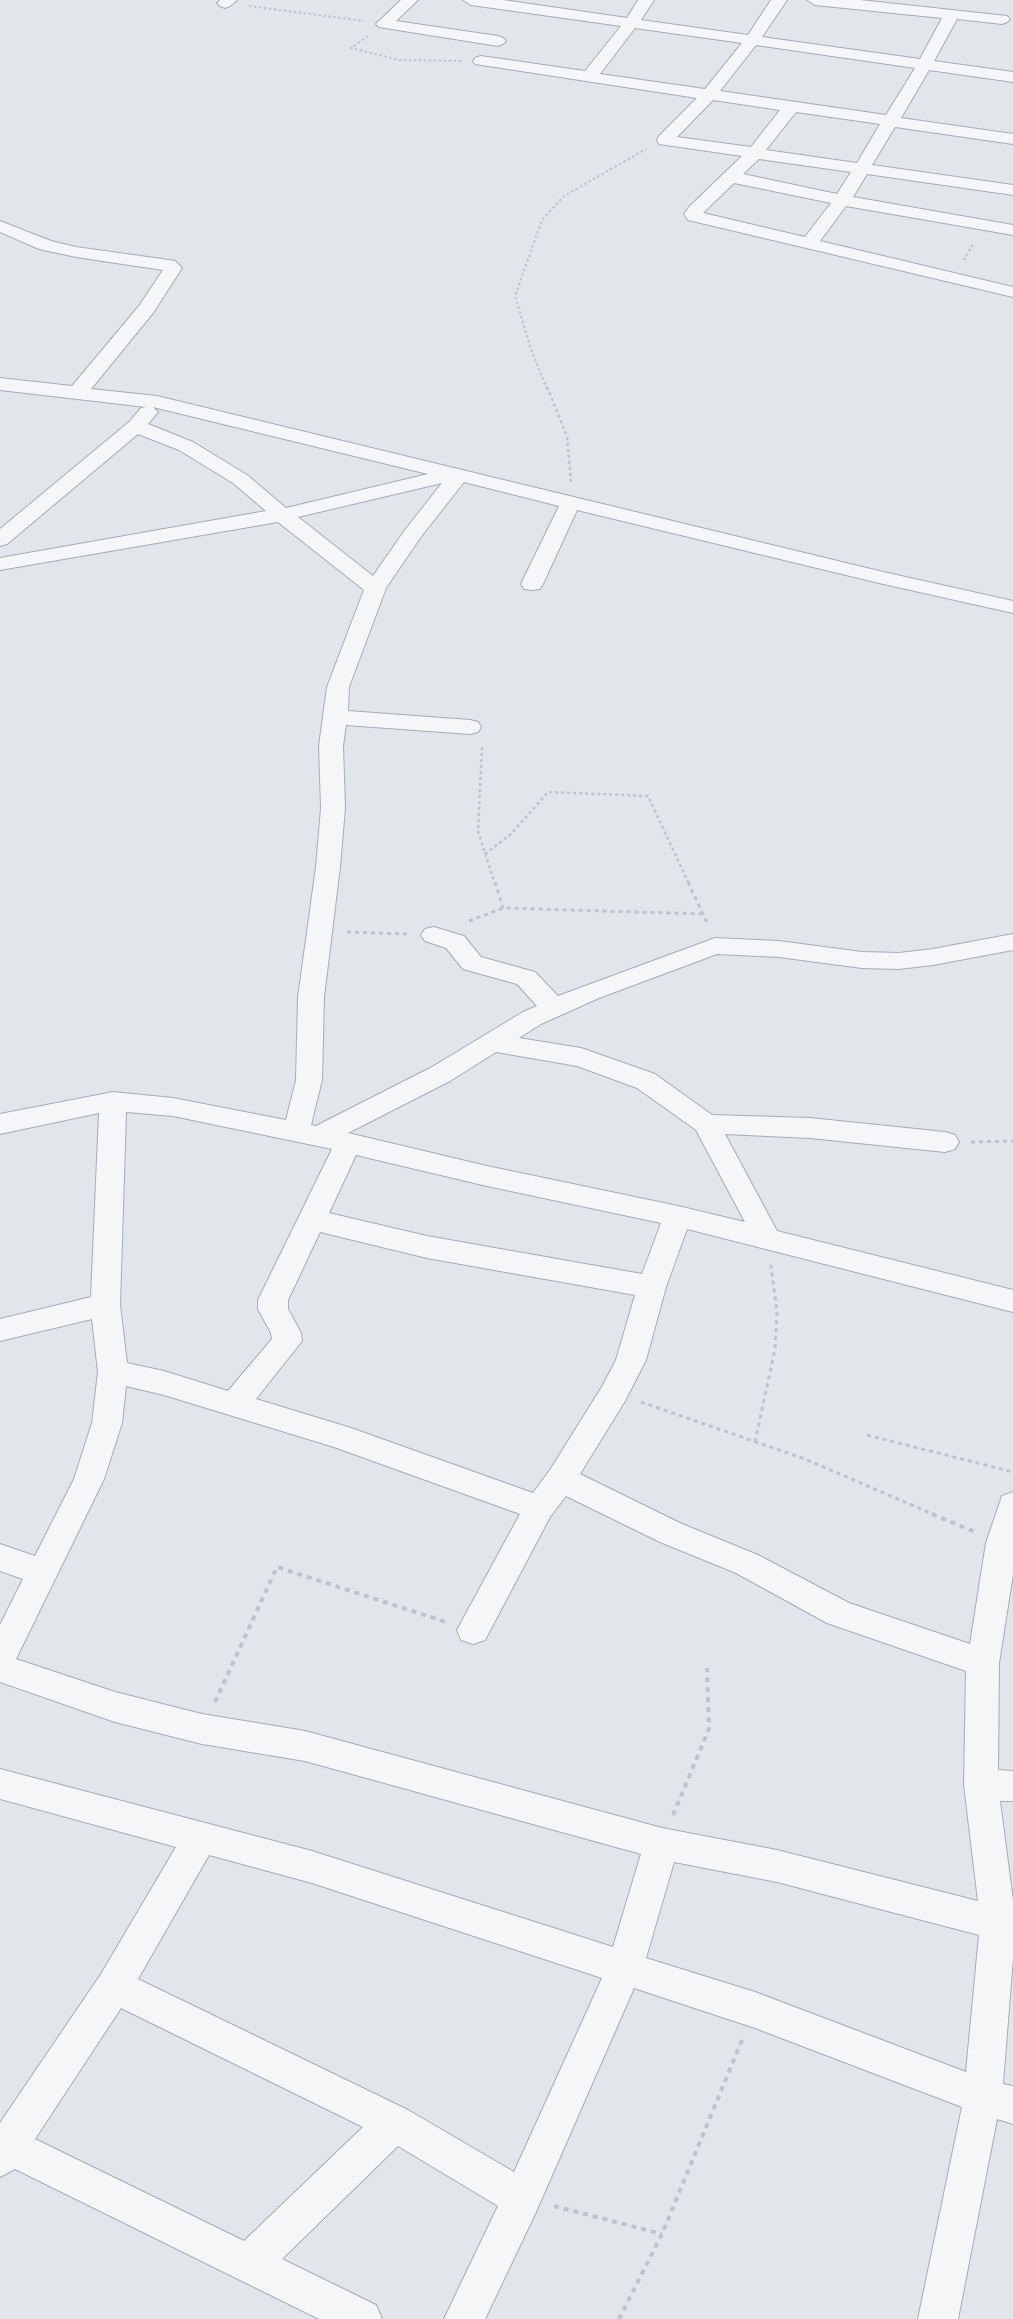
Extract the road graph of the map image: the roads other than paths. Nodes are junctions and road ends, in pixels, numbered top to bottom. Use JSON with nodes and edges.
{"nodes":[{"id":1,"x":410,"y":0,"type":"edge"},
{"id":2,"x":472,"y":0,"type":"edge"},
{"id":3,"x":646,"y":0,"type":"edge"},
{"id":4,"x":779,"y":0,"type":"edge"},
{"id":5,"x":815,"y":0,"type":"edge"},
{"id":6,"x":968,"y":0,"type":"edge"},
{"id":7,"x":536,"y":5,"type":"edge"},
{"id":8,"x":952,"y":14,"type":"junction"},
{"id":9,"x":632,"y":22,"type":"junction"},
{"id":10,"x":1008,"y":22,"type":"edge"},
{"id":11,"x":753,"y":40,"type":"junction"},
{"id":12,"x":498,"y":41,"type":"junction"},
{"id":13,"x":925,"y":64,"type":"junction"},
{"id":14,"x":589,"y":77,"type":"junction"},
{"id":15,"x":1013,"y":77,"type":"edge"},
{"id":16,"x":710,"y":94,"type":"junction"},
{"id":17,"x":791,"y":107,"type":"junction"},
{"id":18,"x":889,"y":121,"type":"junction"},
{"id":19,"x":1013,"y":139,"type":"edge"},
{"id":20,"x":754,"y":154,"type":"junction"},
{"id":21,"x":862,"y":168,"type":"junction"},
{"id":22,"x":731,"y":177,"type":"junction"},
{"id":23,"x":1012,"y":188,"type":"edge"},
{"id":24,"x":842,"y":200,"type":"junction"},
{"id":25,"x":0,"y":226,"type":"edge"},
{"id":26,"x":1013,"y":230,"type":"edge"},
{"id":27,"x":809,"y":244,"type":"junction"},
{"id":28,"x":1013,"y":292,"type":"edge"},
{"id":29,"x":0,"y":384,"type":"edge"},
{"id":30,"x":77,"y":393,"type":"junction"},
{"id":31,"x":157,"y":402,"type":"junction"},
{"id":32,"x":136,"y":426,"type":"junction"},
{"id":33,"x":456,"y":474,"type":"junction"},
{"id":34,"x":571,"y":502,"type":"junction"},
{"id":35,"x":281,"y":515,"type":"junction"},
{"id":36,"x":0,"y":540,"type":"edge"},
{"id":37,"x":0,"y":564,"type":"edge"},
{"id":38,"x":532,"y":584,"type":"dead end"},
{"id":39,"x":375,"y":588,"type":"junction"},
{"id":40,"x":1013,"y":607,"type":"edge"},
{"id":41,"x":336,"y":717,"type":"junction"},
{"id":42,"x":470,"y":728,"type":"road end"},
{"id":43,"x":434,"y":934,"type":"dead end"},
{"id":44,"x":1013,"y":942,"type":"edge"},
{"id":45,"x":554,"y":1008,"type":"junction"},
{"id":46,"x":493,"y":1043,"type":"junction"},
{"id":47,"x":113,"y":1101,"type":"junction"},
{"id":48,"x":0,"y":1124,"type":"edge"},
{"id":49,"x":706,"y":1124,"type":"junction"},
{"id":50,"x":307,"y":1134,"type":"junction"},
{"id":51,"x":945,"y":1142,"type":"road end"},
{"id":52,"x":348,"y":1143,"type":"junction"},
{"id":53,"x":678,"y":1216,"type":"junction"},
{"id":54,"x":310,"y":1219,"type":"junction"},
{"id":55,"x":768,"y":1240,"type":"junction"},
{"id":56,"x":652,"y":1287,"type":"junction"},
{"id":57,"x":1013,"y":1301,"type":"edge"},
{"id":58,"x":105,"y":1305,"type":"junction"},
{"id":59,"x":0,"y":1330,"type":"edge"},
{"id":60,"x":113,"y":1372,"type":"junction"},
{"id":61,"x":236,"y":1403,"type":"junction"},
{"id":62,"x":561,"y":1479,"type":"junction"},
{"id":63,"x":1013,"y":1505,"type":"edge"},
{"id":64,"x":539,"y":1508,"type":"junction"},
{"id":65,"x":0,"y":1556,"type":"edge"},
{"id":66,"x":44,"y":1573,"type":"junction"},
{"id":67,"x":473,"y":1630,"type":"road end"},
{"id":68,"x":0,"y":1658,"type":"edge"},
{"id":69,"x":983,"y":1663,"type":"junction"},
{"id":70,"x":0,"y":1668,"type":"edge"},
{"id":71,"x":0,"y":1784,"type":"edge"},
{"id":72,"x":997,"y":1785,"type":"edge"},
{"id":73,"x":201,"y":1836,"type":"junction"},
{"id":74,"x":662,"y":1844,"type":"junction"},
{"id":75,"x":1005,"y":1925,"type":"edge"},
{"id":76,"x":625,"y":1968,"type":"junction"},
{"id":77,"x":114,"y":1986,"type":"junction"},
{"id":78,"x":998,"y":2101,"type":"edge"},
{"id":79,"x":396,"y":2124,"type":"junction"},
{"id":80,"x":2,"y":2148,"type":"edge"},
{"id":81,"x":522,"y":2198,"type":"junction"},
{"id":82,"x":248,"y":2264,"type":"junction"},
{"id":83,"x":362,"y":2319,"type":"edge"},
{"id":84,"x":464,"y":2319,"type":"edge"},
{"id":85,"x":938,"y":2319,"type":"edge"}],
"edges":[{"from":1,"to":12,"type":"street"},
{"from":2,"to":7,"type":"street"},
{"from":3,"to":9,"type":"street"},
{"from":4,"to":11,"type":"street"},
{"from":5,"to":8,"type":"street"},
{"from":6,"to":10,"type":"street"},
{"from":7,"to":9,"type":"street"},
{"from":7,"to":12,"type":"street"},
{"from":8,"to":10,"type":"street"},
{"from":8,"to":13,"type":"street"},
{"from":9,"to":11,"type":"street"},
{"from":9,"to":14,"type":"street"},
{"from":11,"to":13,"type":"street"},
{"from":11,"to":16,"type":"street"},
{"from":12,"to":14,"type":"street"},
{"from":13,"to":15,"type":"street"},
{"from":13,"to":18,"type":"street"},
{"from":14,"to":16,"type":"street"},
{"from":16,"to":17,"type":"street"},
{"from":16,"to":20,"type":"street"},
{"from":17,"to":18,"type":"street"},
{"from":17,"to":20,"type":"street"},
{"from":18,"to":19,"type":"street"},
{"from":18,"to":21,"type":"street"},
{"from":20,"to":21,"type":"street"},
{"from":20,"to":22,"type":"street"},
{"from":21,"to":23,"type":"street"},
{"from":21,"to":24,"type":"street"},
{"from":22,"to":24,"type":"street"},
{"from":22,"to":27,"type":"street"},
{"from":24,"to":26,"type":"street"},
{"from":24,"to":27,"type":"street"},
{"from":25,"to":30,"type":"street"},
{"from":27,"to":28,"type":"street"},
{"from":29,"to":30,"type":"street"},
{"from":30,"to":31,"type":"street"},
{"from":31,"to":32,"type":"street"},
{"from":31,"to":33,"type":"street"},
{"from":32,"to":35,"type":"street"},
{"from":32,"to":36,"type":"street"},
{"from":33,"to":34,"type":"street"},
{"from":33,"to":35,"type":"street"},
{"from":33,"to":39,"type":"street"},
{"from":34,"to":38,"type":"street"},
{"from":34,"to":40,"type":"street"},
{"from":35,"to":37,"type":"street"},
{"from":35,"to":39,"type":"street"},
{"from":39,"to":41,"type":"street"},
{"from":41,"to":42,"type":"street"},
{"from":41,"to":50,"type":"street"},
{"from":43,"to":45,"type":"street"},
{"from":44,"to":45,"type":"street"},
{"from":45,"to":46,"type":"street"},
{"from":46,"to":49,"type":"street"},
{"from":46,"to":50,"type":"street"},
{"from":47,"to":48,"type":"street"},
{"from":47,"to":50,"type":"street"},
{"from":47,"to":58,"type":"street"},
{"from":49,"to":51,"type":"street"},
{"from":49,"to":55,"type":"street"},
{"from":50,"to":52,"type":"street"},
{"from":52,"to":53,"type":"street"},
{"from":52,"to":54,"type":"street"},
{"from":53,"to":55,"type":"street"},
{"from":53,"to":56,"type":"street"},
{"from":54,"to":56,"type":"street"},
{"from":54,"to":61,"type":"street"},
{"from":55,"to":57,"type":"street"},
{"from":56,"to":62,"type":"street"},
{"from":58,"to":59,"type":"street"},
{"from":58,"to":60,"type":"street"},
{"from":60,"to":61,"type":"street"},
{"from":60,"to":66,"type":"street"},
{"from":61,"to":64,"type":"street"},
{"from":62,"to":64,"type":"street"},
{"from":62,"to":69,"type":"street"},
{"from":63,"to":69,"type":"street"},
{"from":64,"to":67,"type":"street"},
{"from":65,"to":66,"type":"street"},
{"from":66,"to":68,"type":"street"},
{"from":69,"to":72,"type":"street"},
{"from":70,"to":74,"type":"street"},
{"from":71,"to":73,"type":"street"},
{"from":72,"to":75,"type":"street"},
{"from":73,"to":76,"type":"street"},
{"from":73,"to":77,"type":"street"},
{"from":74,"to":75,"type":"street"},
{"from":74,"to":76,"type":"street"},
{"from":75,"to":78,"type":"street"},
{"from":76,"to":78,"type":"street"},
{"from":76,"to":81,"type":"street"},
{"from":77,"to":79,"type":"street"},
{"from":77,"to":80,"type":"street"},
{"from":78,"to":85,"type":"street"},
{"from":79,"to":81,"type":"street"},
{"from":79,"to":82,"type":"street"},
{"from":80,"to":82,"type":"street"},
{"from":81,"to":84,"type":"street"},
{"from":82,"to":83,"type":"street"}]}
